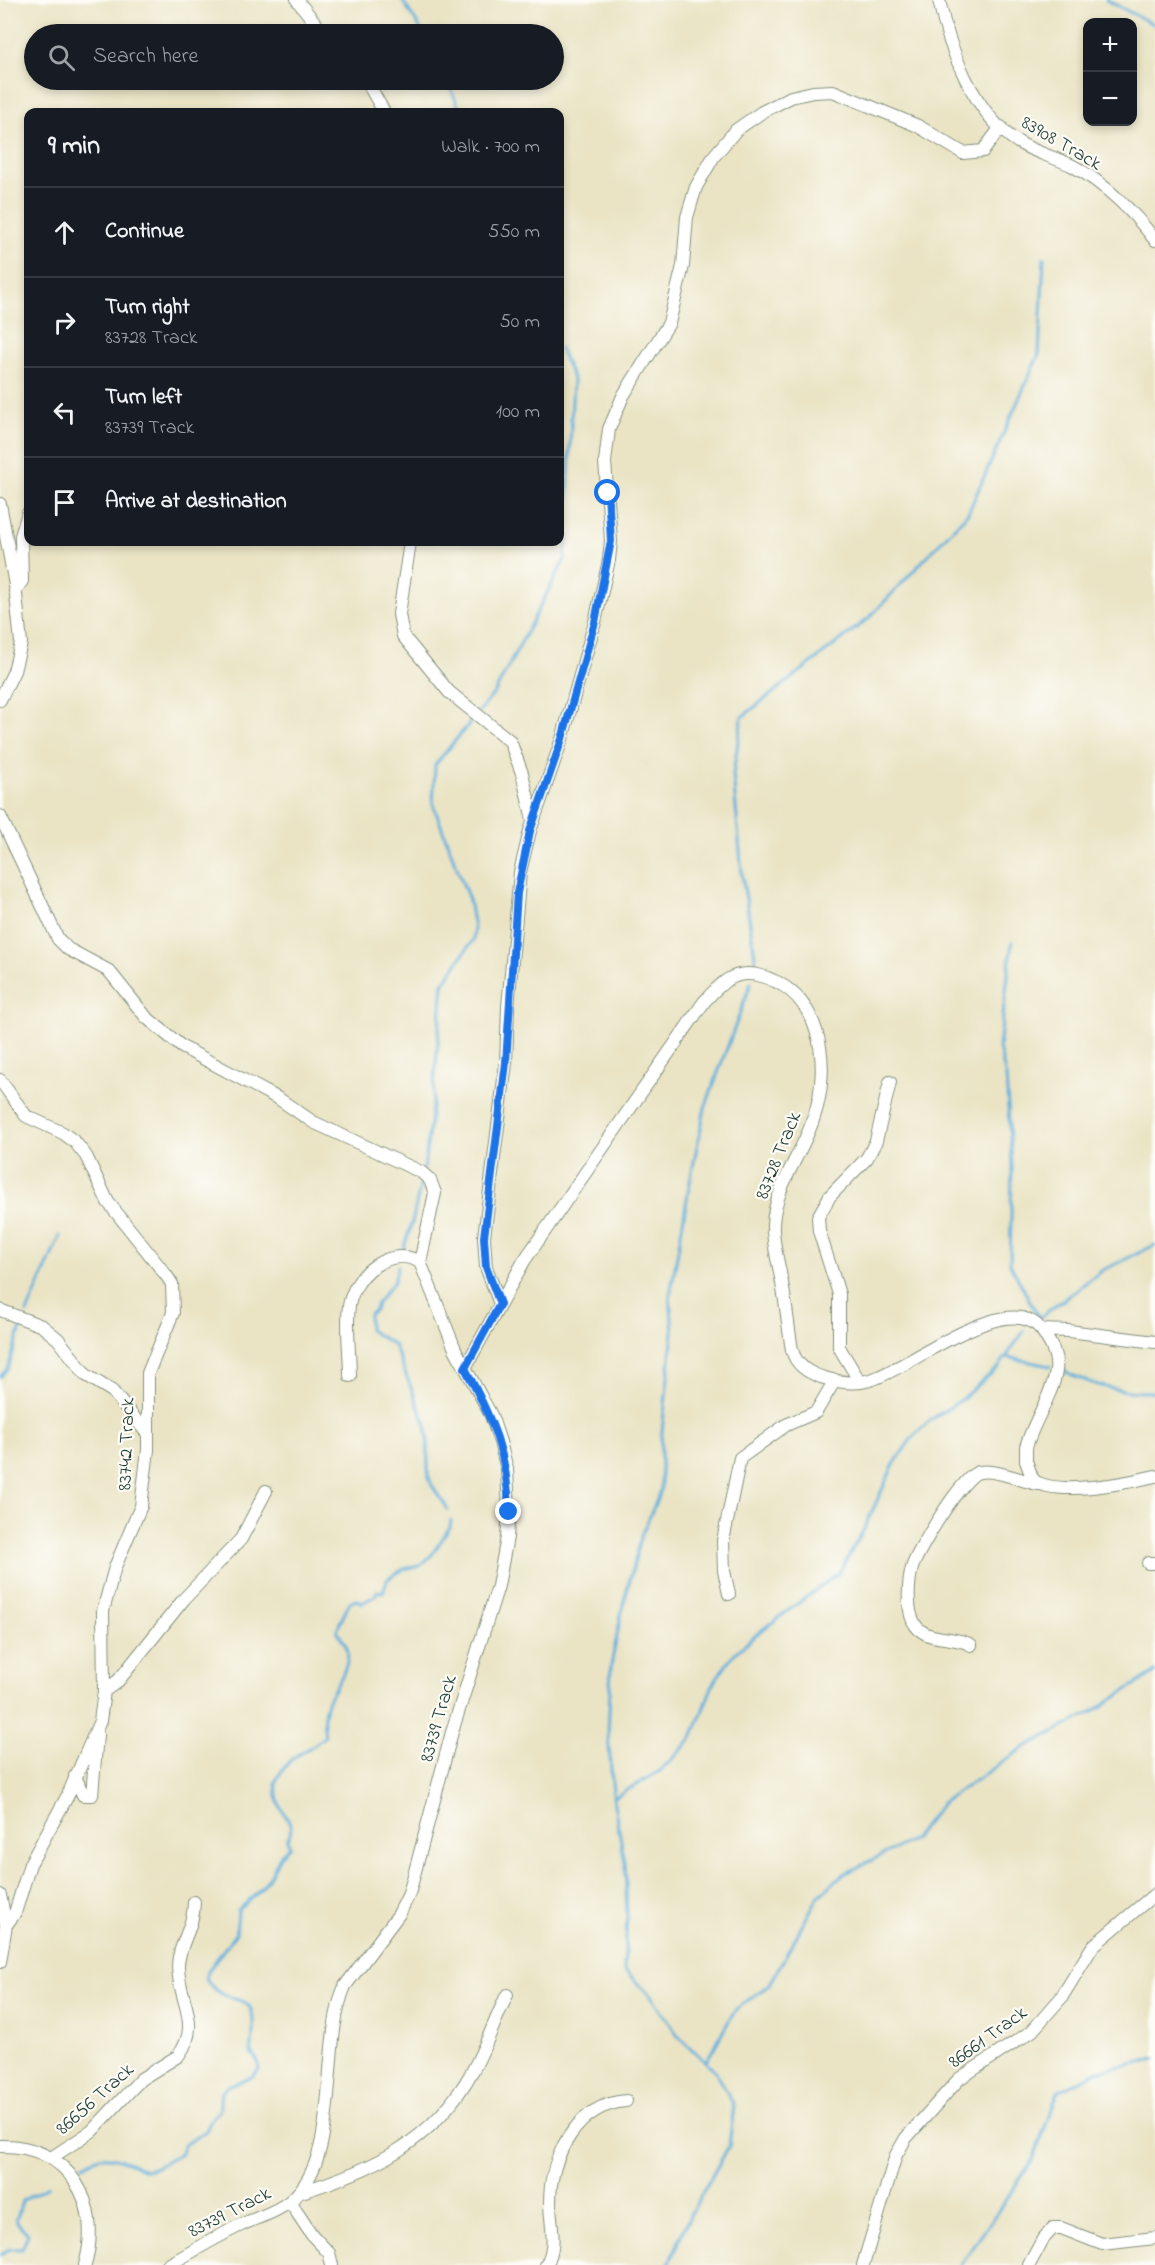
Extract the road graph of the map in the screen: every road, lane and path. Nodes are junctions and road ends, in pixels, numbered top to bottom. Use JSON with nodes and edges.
{"nodes":[{"id":1,"x":297,"y":0,"type":"edge"},
{"id":2,"x":939,"y":0,"type":"edge"},
{"id":3,"x":316,"y":24,"type":"edge"},
{"id":4,"x":372,"y":90,"type":"edge"},
{"id":5,"x":382,"y":108,"type":"edge"},
{"id":6,"x":1001,"y":127,"type":"junction"},
{"id":7,"x":1155,"y":240,"type":"edge"},
{"id":8,"x":0,"y":504,"type":"edge"},
{"id":9,"x":24,"y":526,"type":"edge"},
{"id":10,"x":409,"y":546,"type":"edge"},
{"id":11,"x":0,"y":566,"type":"edge"},
{"id":12,"x":15,"y":588,"type":"junction"},
{"id":13,"x":0,"y":700,"type":"edge"},
{"id":14,"x":0,"y":816,"type":"edge"},
{"id":15,"x":534,"y":821,"type":"junction"},
{"id":16,"x":0,"y":1080,"type":"edge"},
{"id":17,"x":890,"y":1082,"type":"dead end"},
{"id":18,"x":420,"y":1262,"type":"junction"},
{"id":19,"x":500,"y":1304,"type":"junction"},
{"id":20,"x":0,"y":1310,"type":"edge"},
{"id":21,"x":1042,"y":1330,"type":"junction"},
{"id":22,"x":1155,"y":1342,"type":"edge"},
{"id":23,"x":465,"y":1368,"type":"junction"},
{"id":24,"x":351,"y":1376,"type":"dead end"},
{"id":25,"x":835,"y":1380,"type":"junction"},
{"id":26,"x":860,"y":1382,"type":"junction"},
{"id":27,"x":147,"y":1432,"type":"junction"},
{"id":28,"x":1155,"y":1476,"type":"edge"},
{"id":29,"x":1039,"y":1484,"type":"junction"},
{"id":30,"x":266,"y":1491,"type":"dead end"},
{"id":31,"x":729,"y":1594,"type":"dead end"},
{"id":32,"x":970,"y":1645,"type":"dead end"},
{"id":33,"x":104,"y":1691,"type":"junction"},
{"id":34,"x":97,"y":1731,"type":"junction"},
{"id":35,"x":75,"y":1776,"type":"junction"},
{"id":36,"x":1155,"y":1894,"type":"edge"},
{"id":37,"x":0,"y":1895,"type":"edge"},
{"id":38,"x":194,"y":1902,"type":"dead end"},
{"id":39,"x":6,"y":1925,"type":"junction"},
{"id":40,"x":0,"y":1962,"type":"edge"},
{"id":41,"x":507,"y":1995,"type":"dead end"},
{"id":42,"x":626,"y":2101,"type":"dead end"},
{"id":43,"x":0,"y":2146,"type":"edge"},
{"id":44,"x":51,"y":2158,"type":"junction"},
{"id":45,"x":294,"y":2197,"type":"junction"},
{"id":46,"x":1155,"y":2238,"type":"edge"},
{"id":47,"x":85,"y":2265,"type":"edge"},
{"id":48,"x":168,"y":2265,"type":"edge"},
{"id":49,"x":332,"y":2265,"type":"edge"},
{"id":50,"x":546,"y":2265,"type":"edge"},
{"id":51,"x":863,"y":2265,"type":"edge"},
{"id":52,"x":1029,"y":2265,"type":"edge"}],
"edges":[{"from":1,"to":3,"type":"street"},
{"from":2,"to":6,"type":"street","name":"83908 Track"},
{"from":4,"to":5,"type":"street"},
{"from":6,"to":7,"type":"street","name":"83908 Track"},
{"from":6,"to":15,"type":"street"},
{"from":8,"to":12,"type":"street"},
{"from":9,"to":12,"type":"street"},
{"from":10,"to":15,"type":"street"},
{"from":11,"to":12,"type":"street"},
{"from":12,"to":13,"type":"street"},
{"from":14,"to":18,"type":"street"},
{"from":15,"to":19,"type":"street"},
{"from":16,"to":27,"type":"street","name":"83742 Track"},
{"from":17,"to":26,"type":"street"},
{"from":18,"to":23,"type":"street","name":"83739 Track"},
{"from":18,"to":24,"type":"street"},
{"from":19,"to":23,"type":"street","name":"83728 Track"},
{"from":19,"to":25,"type":"street","name":"83728 Track"},
{"from":20,"to":27,"type":"street"},
{"from":21,"to":22,"type":"street"},
{"from":21,"to":26,"type":"street","name":"83728 Track"},
{"from":21,"to":29,"type":"street"},
{"from":23,"to":45,"type":"street","name":"83739 Track"},
{"from":25,"to":26,"type":"street","name":"83728 Track"},
{"from":25,"to":31,"type":"street"},
{"from":27,"to":33,"type":"street","name":"83742 Track"},
{"from":28,"to":29,"type":"street"},
{"from":29,"to":32,"type":"street"},
{"from":30,"to":33,"type":"street"},
{"from":33,"to":34,"type":"street","name":"83742 Track"},
{"from":34,"to":35,"type":"street","name":"83742 Track"},
{"from":34,"to":35,"type":"street"},
{"from":35,"to":39,"type":"street","name":"83742 Track"},
{"from":36,"to":51,"type":"street","name":"86661 Track"},
{"from":37,"to":39,"type":"street"},
{"from":38,"to":44,"type":"street","name":"86656 Track"},
{"from":39,"to":40,"type":"street","name":"83742 Track"},
{"from":41,"to":45,"type":"street"},
{"from":42,"to":50,"type":"street"},
{"from":43,"to":44,"type":"street"},
{"from":44,"to":47,"type":"street"},
{"from":45,"to":48,"type":"street","name":"83739 Track"},
{"from":45,"to":49,"type":"street"},
{"from":46,"to":52,"type":"street"}]}
